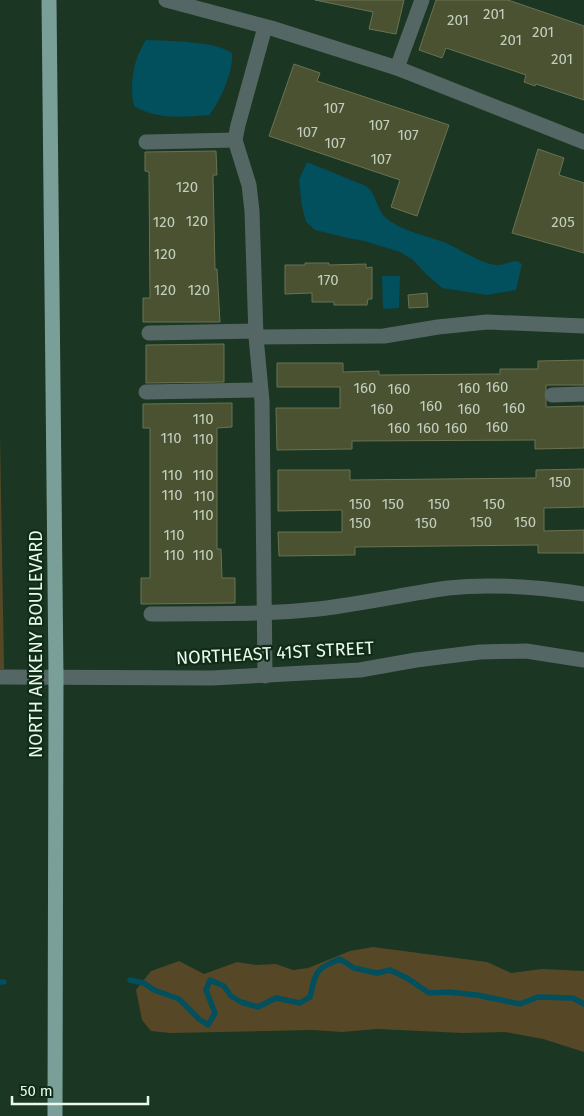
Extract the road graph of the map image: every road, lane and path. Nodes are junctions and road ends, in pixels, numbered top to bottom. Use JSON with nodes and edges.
{"nodes":[{"id":1,"x":50,"y":0,"type":"edge"},
{"id":2,"x":166,"y":0,"type":"edge"},
{"id":3,"x":422,"y":0,"type":"edge"},
{"id":4,"x":265,"y":27,"type":"junction"},
{"id":5,"x":397,"y":68,"type":"junction"},
{"id":6,"x":235,"y":140,"type":"junction"},
{"id":7,"x":146,"y":142,"type":"dead end"},
{"id":8,"x":584,"y":142,"type":"edge"},
{"id":9,"x":584,"y":326,"type":"edge"},
{"id":10,"x":149,"y":333,"type":"dead end"},
{"id":11,"x":256,"y":334,"type":"junction"},
{"id":12,"x":260,"y":390,"type":"junction"},
{"id":13,"x":146,"y":392,"type":"dead end"},
{"id":14,"x":584,"y":394,"type":"edge"},
{"id":15,"x":552,"y":395,"type":"dead end"},
{"id":16,"x":584,"y":594,"type":"edge"},
{"id":17,"x":263,"y":613,"type":"junction"},
{"id":18,"x":151,"y":614,"type":"dead end"},
{"id":19,"x":584,"y":660,"type":"edge"},
{"id":20,"x":264,"y":676,"type":"junction"},
{"id":21,"x":0,"y":677,"type":"edge"},
{"id":22,"x":56,"y":677,"type":"junction"},
{"id":23,"x":55,"y":1116,"type":"edge"}],
"edges":[{"from":1,"to":22,"type":"main road","name":"NORTH ANKENY BOULEVARD"},
{"from":2,"to":4,"type":"street"},
{"from":3,"to":5,"type":"street"},
{"from":4,"to":5,"type":"street"},
{"from":4,"to":6,"type":"street"},
{"from":5,"to":8,"type":"street"},
{"from":6,"to":7,"type":"street"},
{"from":6,"to":11,"type":"street"},
{"from":9,"to":11,"type":"street"},
{"from":10,"to":11,"type":"street"},
{"from":11,"to":12,"type":"street"},
{"from":12,"to":13,"type":"street"},
{"from":12,"to":17,"type":"street"},
{"from":14,"to":15,"type":"street"},
{"from":16,"to":17,"type":"street"},
{"from":17,"to":18,"type":"street"},
{"from":17,"to":20,"type":"street"},
{"from":19,"to":20,"type":"street","name":"NORTHEAST 41ST STREET"},
{"from":20,"to":22,"type":"street","name":"NORTHEAST 41ST STREET"},
{"from":21,"to":22,"type":"street","name":"NORTHEAST 41ST STREET"},
{"from":22,"to":23,"type":"main road","name":"NORTH ANKENY BOULEVARD"}]}
